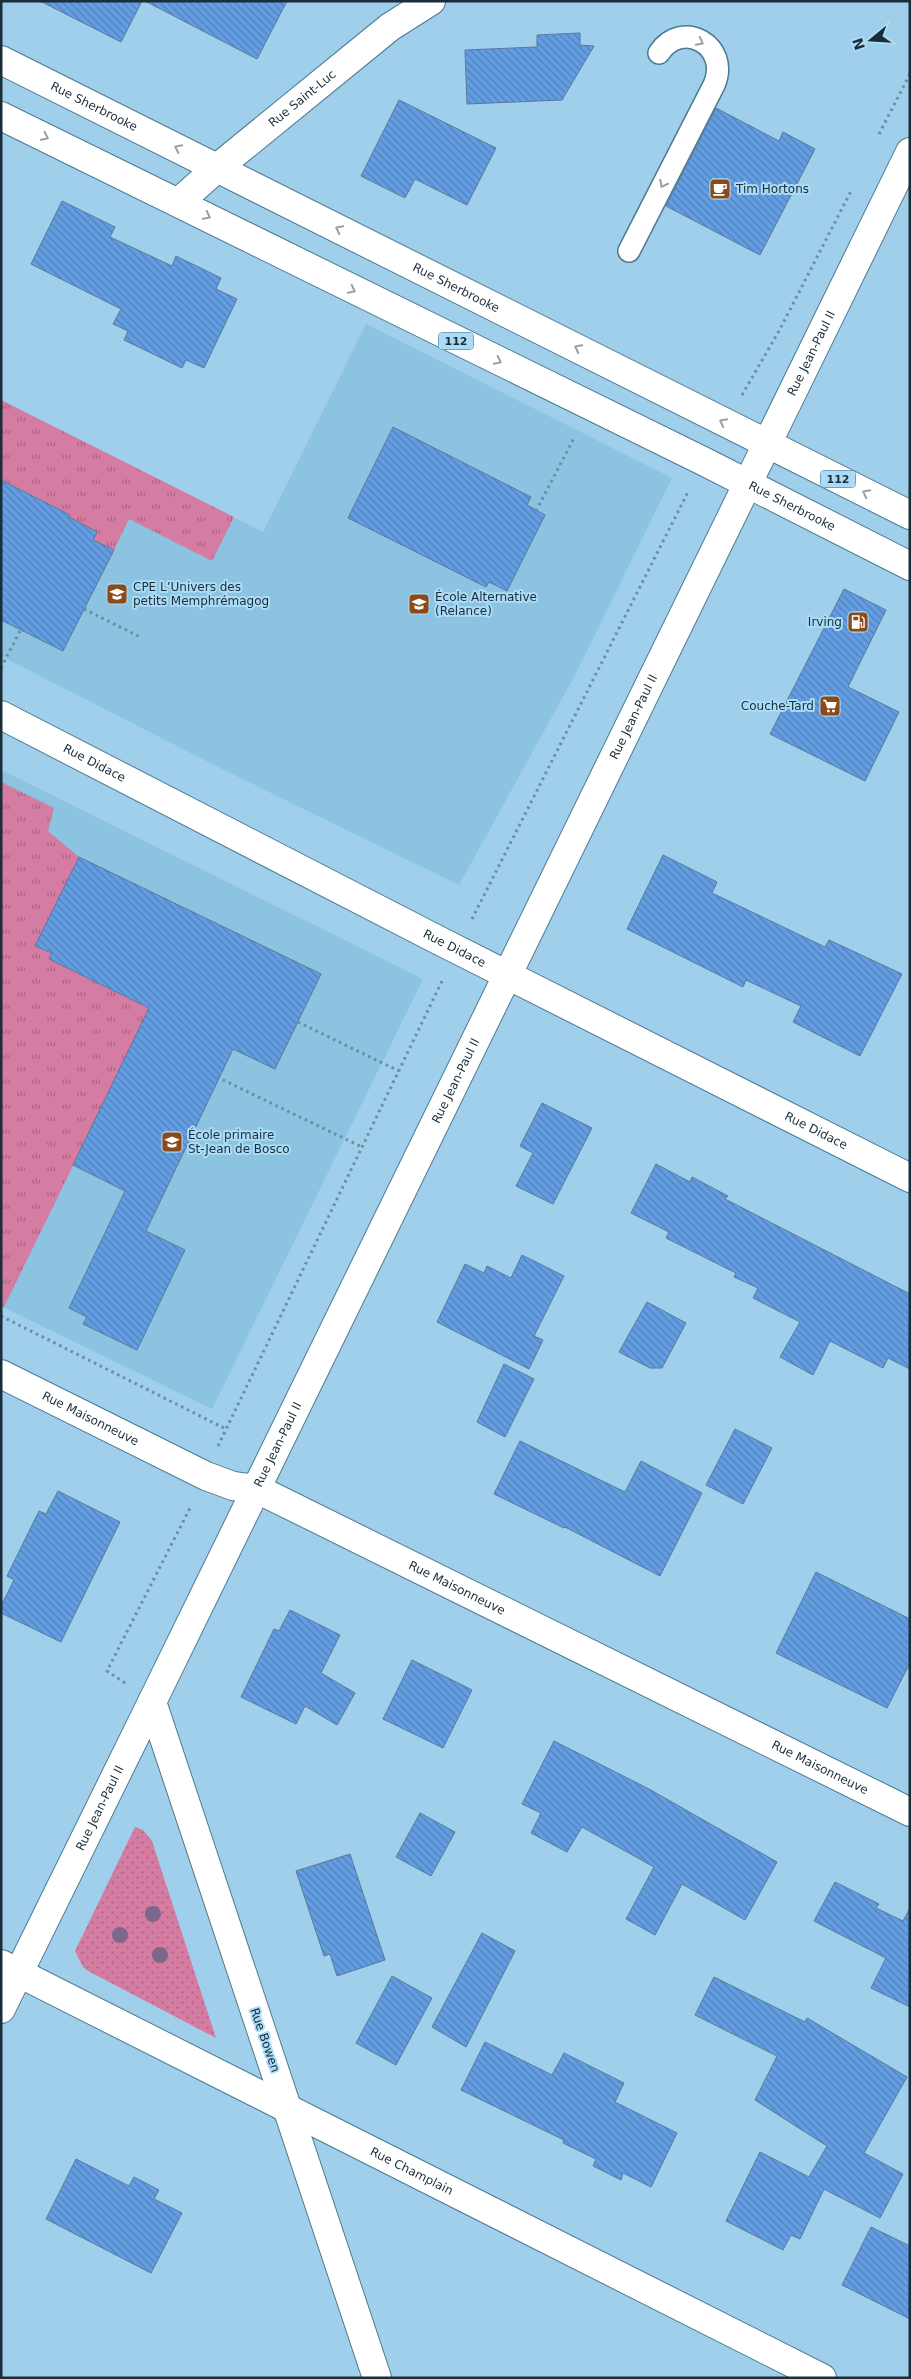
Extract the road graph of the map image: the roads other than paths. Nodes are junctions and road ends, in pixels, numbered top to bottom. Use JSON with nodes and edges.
{"nodes":[{"id":1,"x":431,"y":1,"type":"edge"},
{"id":2,"x":659,"y":53,"type":"dead end"},
{"id":3,"x":1,"y":60,"type":"edge"},
{"id":4,"x":1,"y":116,"type":"edge"},
{"id":5,"x":910,"y":152,"type":"edge"},
{"id":6,"x":217,"y":168,"type":"junction"},
{"id":7,"x":179,"y":202,"type":"junction"},
{"id":8,"x":629,"y":251,"type":"dead end"},
{"id":9,"x":767,"y":444,"type":"junction"},
{"id":10,"x":747,"y":484,"type":"junction"},
{"id":11,"x":910,"y":515,"type":"edge"},
{"id":12,"x":910,"y":566,"type":"edge"},
{"id":13,"x":1,"y":715,"type":"edge"},
{"id":14,"x":507,"y":974,"type":"junction"},
{"id":15,"x":910,"y":1178,"type":"edge"},
{"id":16,"x":1,"y":1374,"type":"edge"},
{"id":17,"x":257,"y":1489,"type":"junction"},
{"id":18,"x":152,"y":1702,"type":"junction"},
{"id":19,"x":910,"y":1812,"type":"edge"},
{"id":20,"x":10,"y":1968,"type":"edge"},
{"id":21,"x":1,"y":2010,"type":"edge"},
{"id":22,"x":288,"y":2108,"type":"junction"},
{"id":23,"x":377,"y":2378,"type":"edge"},
{"id":24,"x":822,"y":2378,"type":"edge"}],
"edges":[{"from":1,"to":6,"type":"street","name":"Rue Saint-Luc"},
{"from":2,"to":8,"type":"lane","one_way":true},
{"from":6,"to":3,"type":"street","name":"Rue Sherbrooke","number":"112","one_way":true},
{"from":4,"to":7,"type":"street","name":"Rue Sherbrooke","number":"112","one_way":true},
{"from":5,"to":9,"type":"street","name":"Rue Jean-Paul II"},
{"from":6,"to":7,"type":"street","name":"Rue Saint-Luc"},
{"from":9,"to":6,"type":"street","name":"Rue Sherbrooke","number":"112","one_way":true},
{"from":7,"to":10,"type":"street","name":"Rue Sherbrooke","number":"112","one_way":true},
{"from":9,"to":10,"type":"street","name":"Rue Jean-Paul II"},
{"from":11,"to":9,"type":"street","name":"Rue Sherbrooke","number":"112","one_way":true},
{"from":10,"to":12,"type":"street","name":"Rue Sherbrooke","number":"112"},
{"from":10,"to":14,"type":"street","name":"Rue Jean-Paul II"},
{"from":13,"to":14,"type":"street","name":"Rue Didace"},
{"from":14,"to":15,"type":"street","name":"Rue Didace"},
{"from":14,"to":17,"type":"street","name":"Rue Jean-Paul II"},
{"from":16,"to":17,"type":"street","name":"Rue Maisonneuve"},
{"from":17,"to":18,"type":"street","name":"Rue Jean-Paul II"},
{"from":17,"to":19,"type":"street","name":"Rue Maisonneuve"},
{"from":18,"to":20,"type":"street","name":"Rue Jean-Paul II"},
{"from":18,"to":22,"type":"street","name":"Rue Bowen"},
{"from":20,"to":21,"type":"street","name":"Rue Jean-Paul II"},
{"from":20,"to":22,"type":"street","name":"Rue Champlain"},
{"from":22,"to":23,"type":"street","name":"Rue Bowen"},
{"from":22,"to":24,"type":"street","name":"Rue Champlain"}]}
